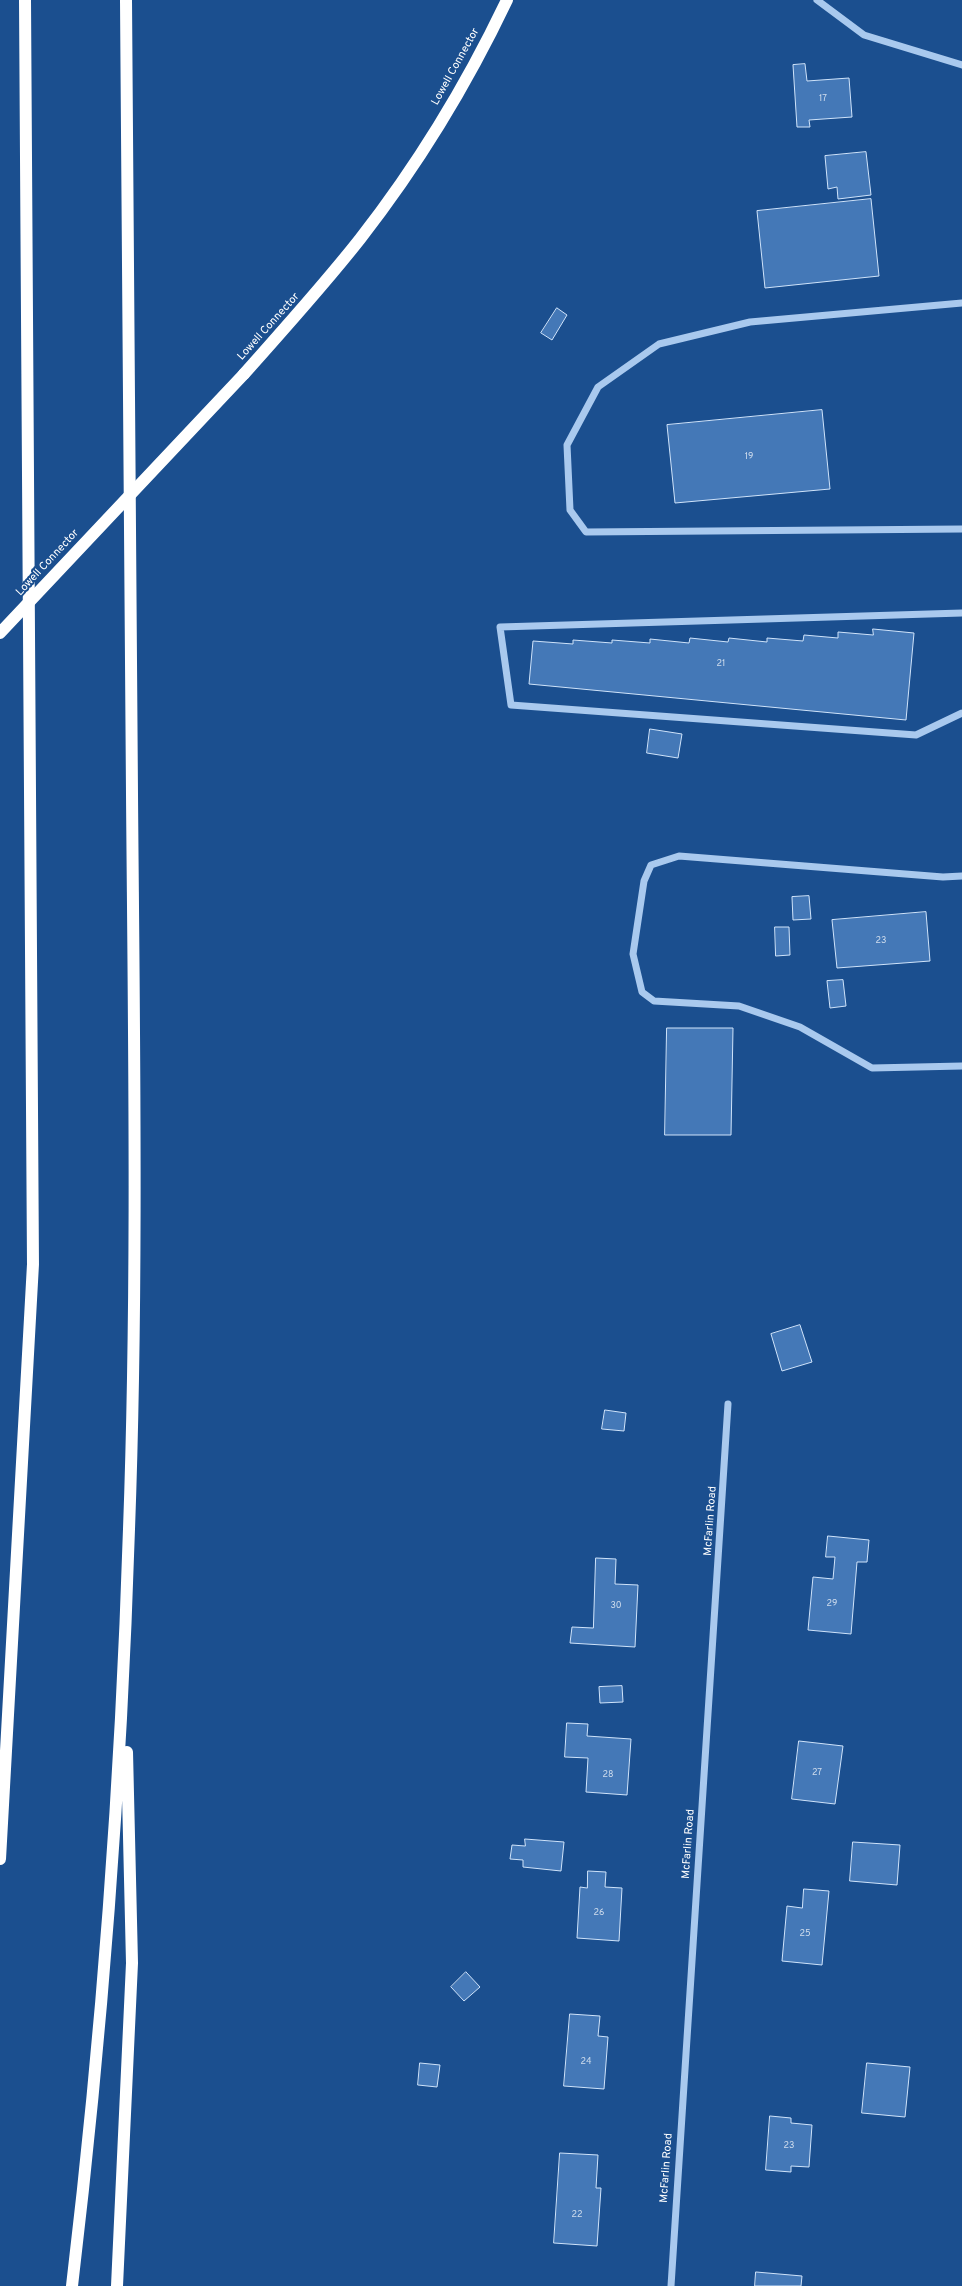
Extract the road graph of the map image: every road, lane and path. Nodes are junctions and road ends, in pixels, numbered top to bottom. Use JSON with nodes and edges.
{"nodes":[{"id":1,"x":25,"y":0,"type":"edge"},
{"id":2,"x":126,"y":0,"type":"edge"},
{"id":3,"x":507,"y":0,"type":"edge"},
{"id":4,"x":817,"y":0,"type":"edge"},
{"id":5,"x":962,"y":65,"type":"edge"},
{"id":6,"x":962,"y":303,"type":"edge"},
{"id":7,"x":962,"y":529,"type":"edge"},
{"id":8,"x":962,"y":613,"type":"edge"},
{"id":9,"x":0,"y":633,"type":"edge"},
{"id":10,"x":962,"y":713,"type":"edge"},
{"id":11,"x":962,"y":876,"type":"edge"},
{"id":12,"x":962,"y":1066,"type":"edge"},
{"id":13,"x":728,"y":1404,"type":"dead end"},
{"id":14,"x":124,"y":1652,"type":"junction"},
{"id":15,"x":0,"y":1860,"type":"edge"},
{"id":16,"x":72,"y":2286,"type":"edge"},
{"id":17,"x":117,"y":2286,"type":"edge"},
{"id":18,"x":671,"y":2286,"type":"edge"}],
"edges":[{"from":1,"to":15,"type":"highway"},
{"from":2,"to":14,"type":"highway"},
{"from":3,"to":9,"type":"highway","name":"Lowell Connector","bridge":true},
{"from":4,"to":5,"type":"street"},
{"from":6,"to":7,"type":"street"},
{"from":8,"to":10,"type":"street"},
{"from":11,"to":12,"type":"street"},
{"from":13,"to":18,"type":"street","name":"McFarlin Road"},
{"from":14,"to":16,"type":"highway"},
{"from":14,"to":17,"type":"highway"}]}
